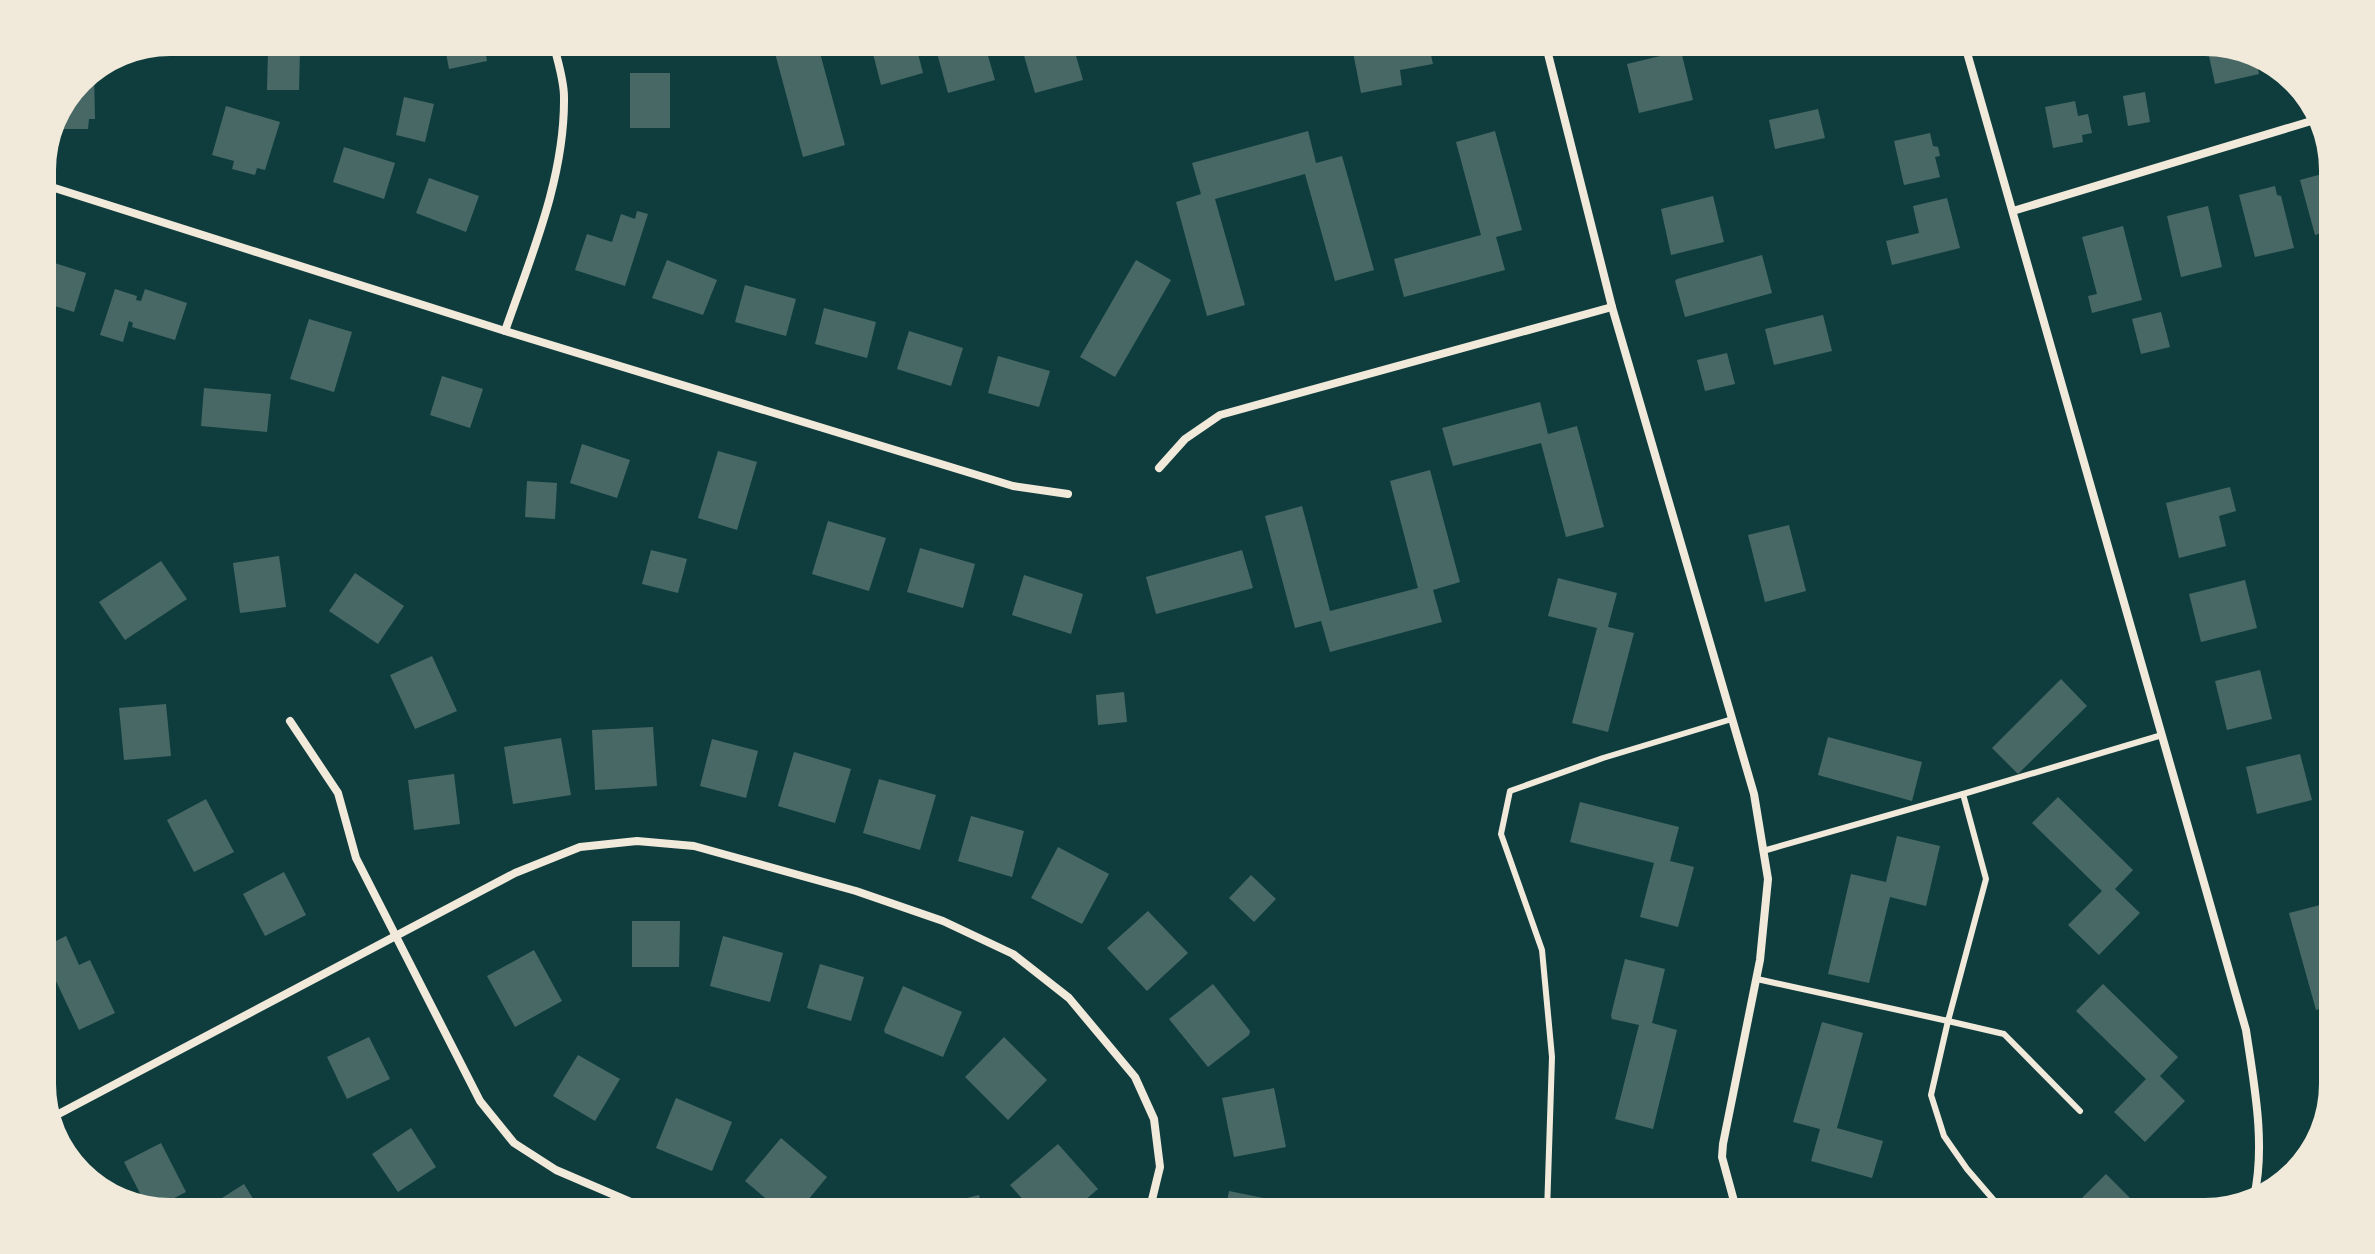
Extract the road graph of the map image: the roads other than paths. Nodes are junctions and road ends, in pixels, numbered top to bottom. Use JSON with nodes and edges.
{"nodes":[{"id":1,"x":556,"y":56,"type":"edge"},
{"id":2,"x":1549,"y":56,"type":"edge"},
{"id":3,"x":1968,"y":56,"type":"edge"},
{"id":4,"x":2308,"y":122,"type":"edge"},
{"id":5,"x":56,"y":188,"type":"edge"},
{"id":6,"x":2013,"y":211,"type":"junction"},
{"id":7,"x":1612,"y":307,"type":"junction"},
{"id":8,"x":505,"y":331,"type":"junction"},
{"id":9,"x":1159,"y":468,"type":"dead end"},
{"id":10,"x":1068,"y":494,"type":"dead end"},
{"id":11,"x":1732,"y":719,"type":"junction"},
{"id":12,"x":290,"y":721,"type":"dead end"},
{"id":13,"x":2162,"y":735,"type":"junction"},
{"id":14,"x":1963,"y":794,"type":"junction"},
{"id":15,"x":1763,"y":851,"type":"junction"},
{"id":16,"x":396,"y":937,"type":"junction"},
{"id":17,"x":1757,"y":979,"type":"junction"},
{"id":18,"x":1948,"y":1021,"type":"junction"},
{"id":19,"x":2080,"y":1111,"type":"dead end"},
{"id":20,"x":60,"y":1113,"type":"edge"},
{"id":21,"x":2257,"y":1185,"type":"edge"},
{"id":22,"x":621,"y":1198,"type":"edge"},
{"id":23,"x":1152,"y":1198,"type":"edge"},
{"id":24,"x":1547,"y":1198,"type":"edge"},
{"id":25,"x":1733,"y":1198,"type":"edge"},
{"id":26,"x":1992,"y":1198,"type":"edge"}],
"edges":[{"from":1,"to":8,"type":"street"},
{"from":2,"to":7,"type":"street"},
{"from":3,"to":6,"type":"street"},
{"from":4,"to":6,"type":"street"},
{"from":5,"to":8,"type":"street"},
{"from":6,"to":13,"type":"street"},
{"from":7,"to":9,"type":"street"},
{"from":7,"to":11,"type":"street"},
{"from":8,"to":10,"type":"street"},
{"from":11,"to":15,"type":"street"},
{"from":11,"to":24,"type":"lane"},
{"from":12,"to":16,"type":"street"},
{"from":13,"to":14,"type":"lane"},
{"from":13,"to":21,"type":"street"},
{"from":14,"to":15,"type":"lane"},
{"from":14,"to":18,"type":"lane"},
{"from":15,"to":17,"type":"street"},
{"from":16,"to":20,"type":"street"},
{"from":16,"to":22,"type":"street"},
{"from":16,"to":23,"type":"street"},
{"from":17,"to":18,"type":"lane"},
{"from":17,"to":25,"type":"street"},
{"from":18,"to":19,"type":"lane"},
{"from":18,"to":26,"type":"lane"}]}
